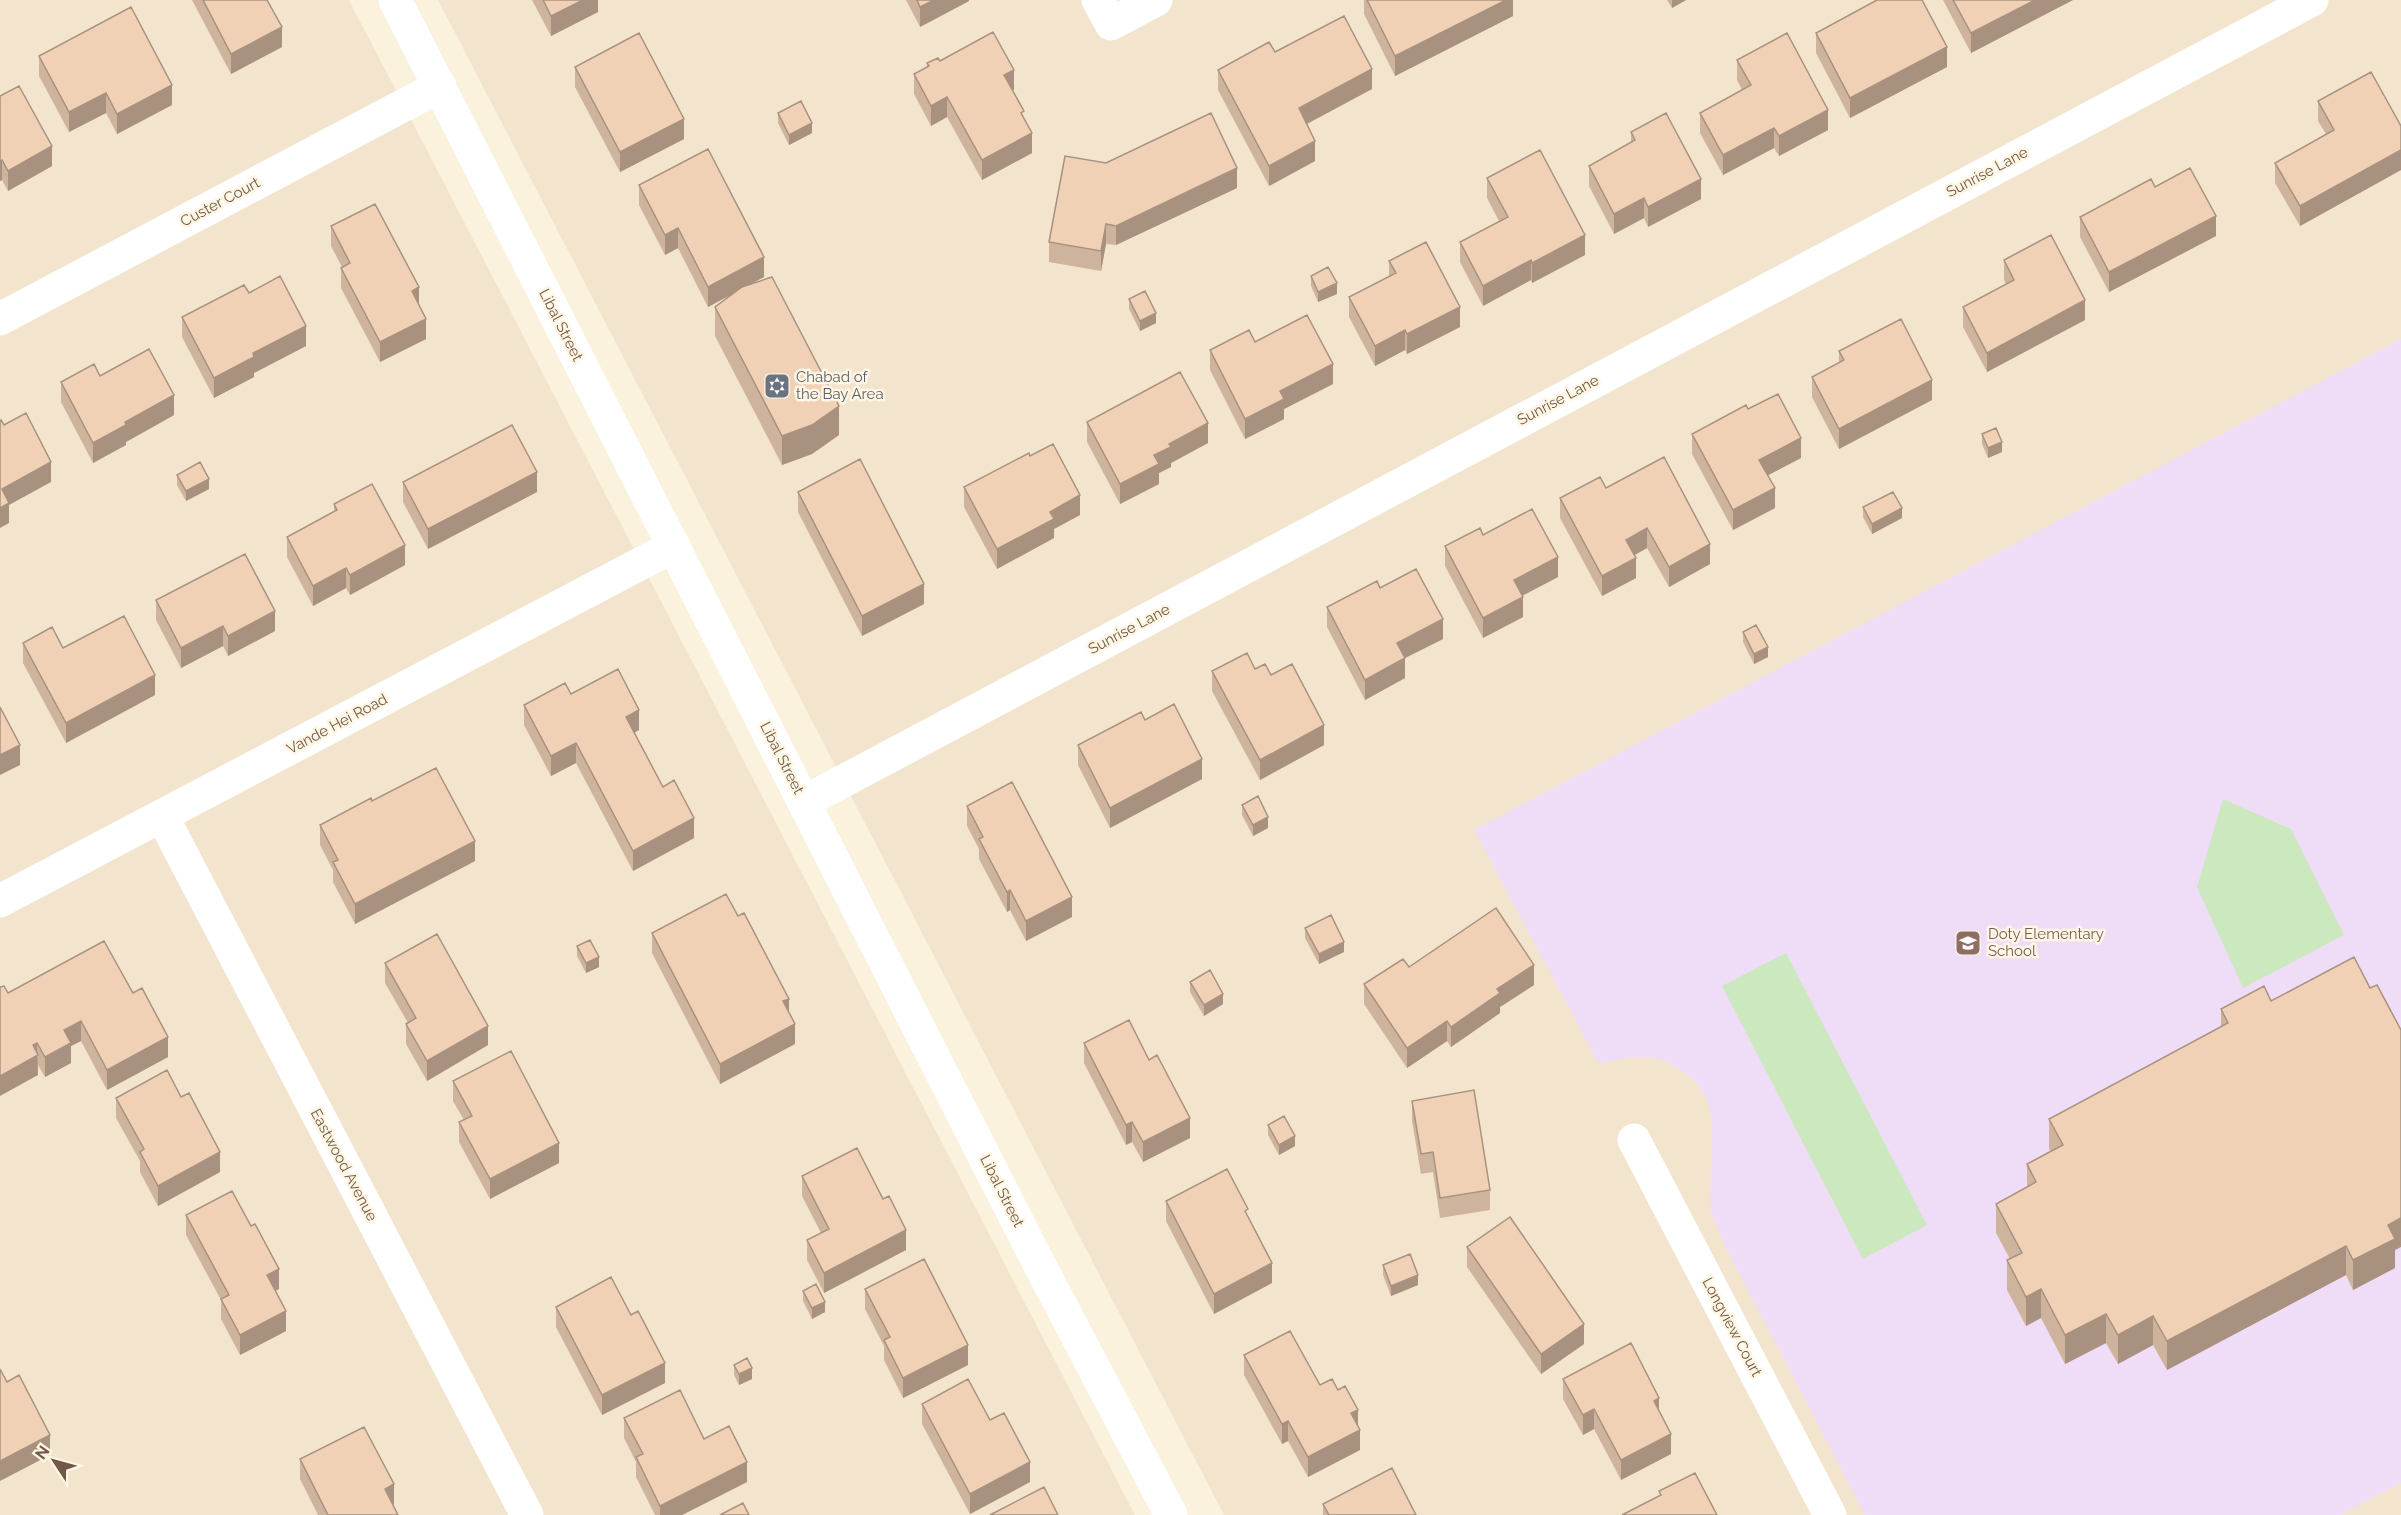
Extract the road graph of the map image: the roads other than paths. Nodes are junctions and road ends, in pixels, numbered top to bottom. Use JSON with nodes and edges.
{"nodes":[{"id":1,"x":395,"y":0,"type":"edge"},
{"id":2,"x":1156,"y":0,"type":"edge"},
{"id":3,"x":2312,"y":0,"type":"edge"},
{"id":4,"x":1104,"y":12,"type":"edge"},
{"id":5,"x":440,"y":86,"type":"junction"},
{"id":6,"x":0,"y":319,"type":"edge"},
{"id":7,"x":674,"y":546,"type":"junction"},
{"id":8,"x":804,"y":802,"type":"junction"},
{"id":9,"x":162,"y":816,"type":"junction"},
{"id":10,"x":0,"y":901,"type":"edge"},
{"id":11,"x":1634,"y":1140,"type":"dead end"},
{"id":12,"x":526,"y":1515,"type":"edge"},
{"id":13,"x":1172,"y":1515,"type":"edge"},
{"id":14,"x":1830,"y":1515,"type":"edge"}],
"edges":[{"from":1,"to":5,"type":"street","name":"Libal Street"},
{"from":2,"to":4,"type":"street"},
{"from":3,"to":8,"type":"street","name":"Sunrise Lane"},
{"from":5,"to":6,"type":"street","name":"Custer Court"},
{"from":5,"to":7,"type":"street","name":"Libal Street"},
{"from":7,"to":8,"type":"street","name":"Libal Street"},
{"from":7,"to":9,"type":"street","name":"Vande Hei Road"},
{"from":8,"to":13,"type":"street","name":"Libal Street"},
{"from":9,"to":10,"type":"street","name":"Vande Hei Road"},
{"from":9,"to":12,"type":"street","name":"Eastwood Avenue"},
{"from":11,"to":14,"type":"street","name":"Longview Court"}]}
